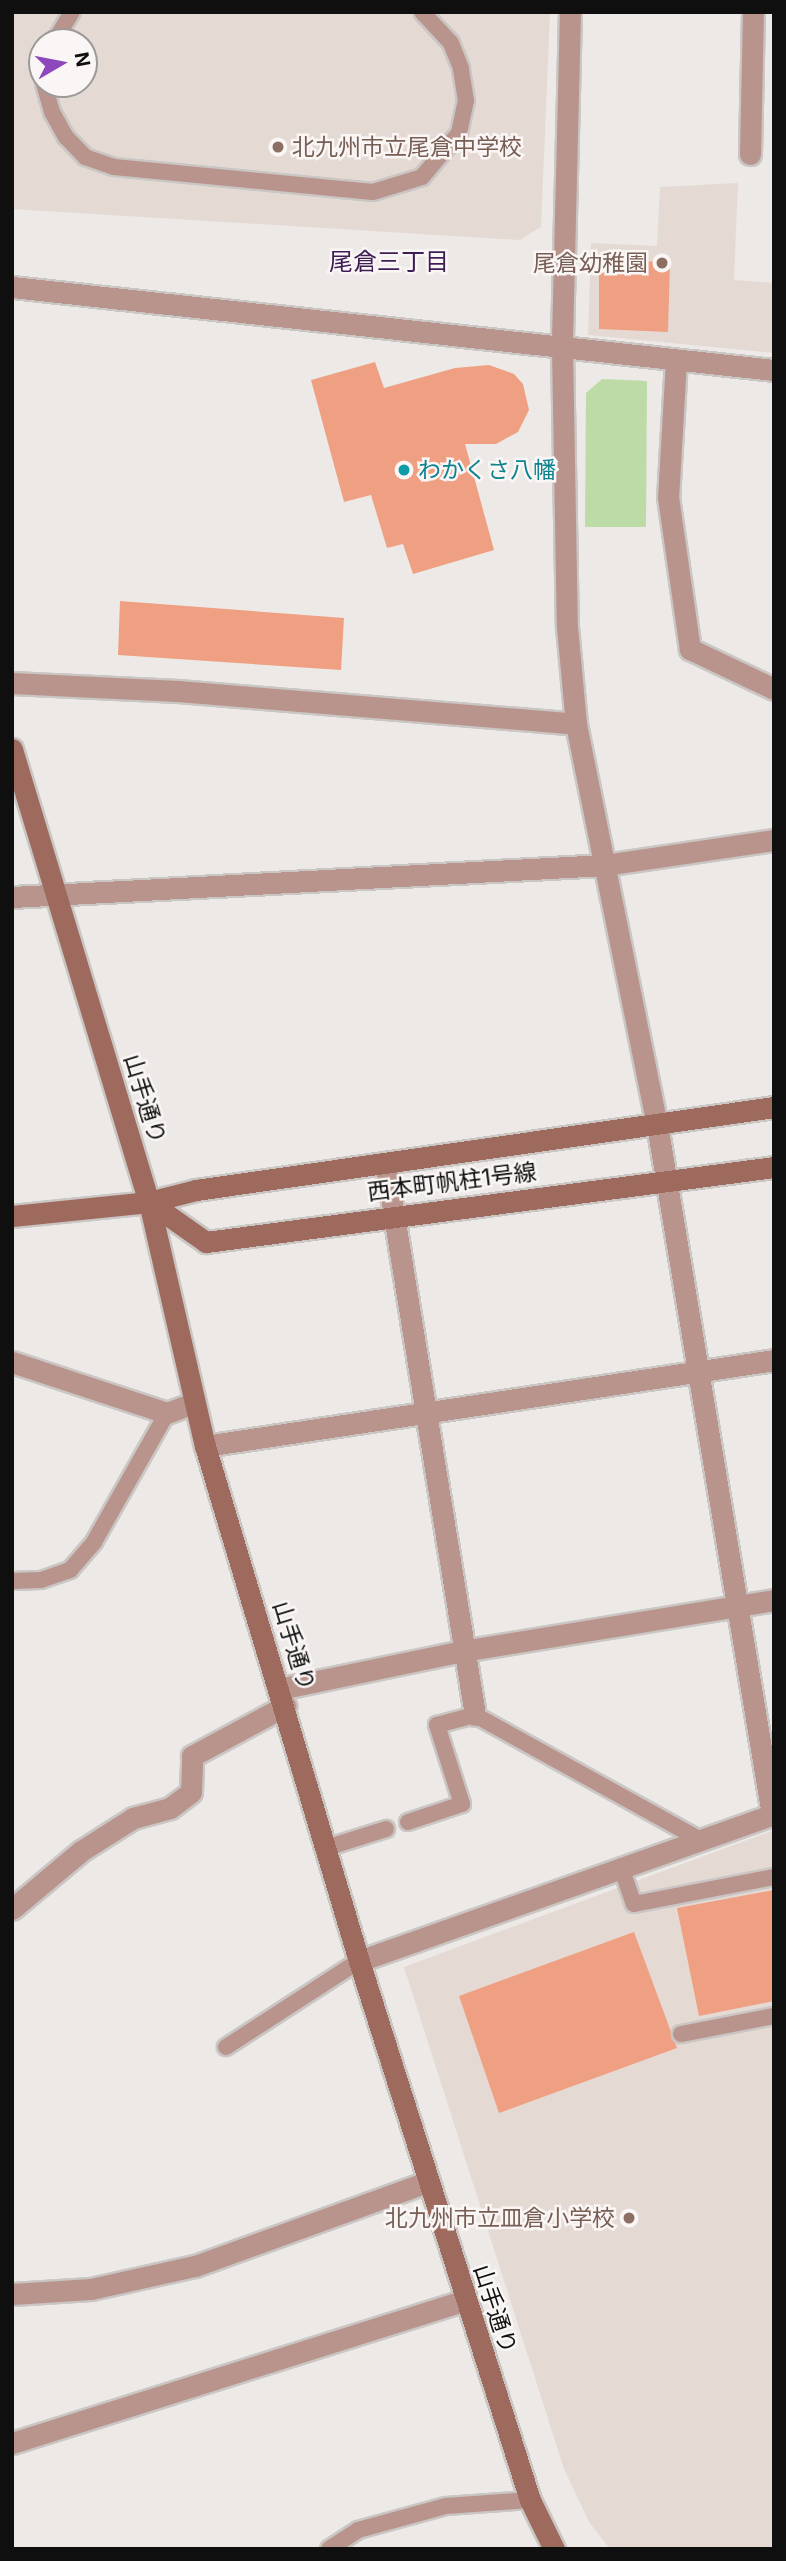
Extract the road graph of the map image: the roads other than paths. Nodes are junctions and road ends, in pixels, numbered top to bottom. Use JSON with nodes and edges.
{"nodes":[{"id":1,"x":72,"y":12,"type":"edge"},
{"id":2,"x":422,"y":12,"type":"edge"},
{"id":3,"x":570,"y":12,"type":"edge"},
{"id":4,"x":753,"y":12,"type":"edge"},
{"id":5,"x":62,"y":28,"type":"edge"},
{"id":6,"x":48,"y":98,"type":"edge"},
{"id":7,"x":750,"y":154,"type":"dead end"},
{"id":8,"x":12,"y":287,"type":"edge"},
{"id":9,"x":562,"y":348,"type":"junction"},
{"id":10,"x":676,"y":360,"type":"junction"},
{"id":11,"x":774,"y":370,"type":"edge"},
{"id":12,"x":12,"y":683,"type":"edge"},
{"id":13,"x":774,"y":689,"type":"edge"},
{"id":14,"x":576,"y":724,"type":"junction"},
{"id":15,"x":12,"y":750,"type":"edge"},
{"id":16,"x":774,"y":840,"type":"edge"},
{"id":17,"x":604,"y":865,"type":"junction"},
{"id":18,"x":56,"y":895,"type":"junction"},
{"id":19,"x":12,"y":897,"type":"edge"},
{"id":20,"x":774,"y":1107,"type":"edge"},
{"id":21,"x":657,"y":1124,"type":"junction"},
{"id":22,"x":386,"y":1166,"type":"junction"},
{"id":23,"x":774,"y":1167,"type":"edge"},
{"id":24,"x":664,"y":1185,"type":"junction"},
{"id":25,"x":149,"y":1202,"type":"junction"},
{"id":26,"x":393,"y":1215,"type":"junction"},
{"id":27,"x":12,"y":1216,"type":"edge"},
{"id":28,"x":774,"y":1360,"type":"edge"},
{"id":29,"x":12,"y":1362,"type":"edge"},
{"id":30,"x":696,"y":1371,"type":"junction"},
{"id":31,"x":193,"y":1403,"type":"junction"},
{"id":32,"x":424,"y":1412,"type":"junction"},
{"id":33,"x":167,"y":1413,"type":"junction"},
{"id":34,"x":205,"y":1446,"type":"junction"},
{"id":35,"x":12,"y":1581,"type":"edge"},
{"id":36,"x":774,"y":1600,"type":"edge"},
{"id":37,"x":734,"y":1607,"type":"junction"},
{"id":38,"x":463,"y":1651,"type":"junction"},
{"id":39,"x":282,"y":1698,"type":"junction"},
{"id":40,"x":475,"y":1714,"type":"junction"},
{"id":41,"x":773,"y":1814,"type":"edge"},
{"id":42,"x":408,"y":1822,"type":"dead end"},
{"id":43,"x":386,"y":1829,"type":"dead end"},
{"id":44,"x":699,"y":1839,"type":"junction"},
{"id":45,"x":326,"y":1848,"type":"junction"},
{"id":46,"x":621,"y":1867,"type":"junction"},
{"id":47,"x":774,"y":1877,"type":"edge"},
{"id":48,"x":12,"y":1909,"type":"edge"},
{"id":49,"x":359,"y":1961,"type":"junction"},
{"id":50,"x":774,"y":2016,"type":"edge"},
{"id":51,"x":681,"y":2034,"type":"dead end"},
{"id":52,"x":226,"y":2047,"type":"dead end"},
{"id":53,"x":426,"y":2182,"type":"junction"},
{"id":54,"x":12,"y":2294,"type":"edge"},
{"id":55,"x":465,"y":2300,"type":"junction"},
{"id":56,"x":12,"y":2443,"type":"edge"},
{"id":57,"x":530,"y":2500,"type":"junction"},
{"id":58,"x":329,"y":2549,"type":"edge"},
{"id":59,"x":554,"y":2549,"type":"edge"}],
"edges":[{"from":1,"to":5,"type":"lane"},
{"from":2,"to":6,"type":"lane"},
{"from":3,"to":9,"type":"street"},
{"from":4,"to":7,"type":"street"},
{"from":8,"to":9,"type":"street"},
{"from":9,"to":10,"type":"street"},
{"from":9,"to":14,"type":"street"},
{"from":10,"to":11,"type":"street"},
{"from":10,"to":13,"type":"street"},
{"from":12,"to":14,"type":"street"},
{"from":14,"to":17,"type":"street"},
{"from":15,"to":18,"type":"street","name":"山手通り"},
{"from":16,"to":17,"type":"street"},
{"from":17,"to":18,"type":"street"},
{"from":17,"to":21,"type":"street"},
{"from":18,"to":19,"type":"street"},
{"from":18,"to":25,"type":"street","name":"山手通り"},
{"from":20,"to":21,"type":"street","name":"西本町帆柱1号線"},
{"from":21,"to":22,"type":"street","name":"西本町帆柱1号線"},
{"from":21,"to":24,"type":"street"},
{"from":22,"to":25,"type":"street","name":"西本町帆柱1号線"},
{"from":22,"to":26,"type":"street"},
{"from":23,"to":24,"type":"street","name":"西本町帆柱1号線"},
{"from":24,"to":26,"type":"street","name":"西本町帆柱1号線"},
{"from":24,"to":30,"type":"street"},
{"from":25,"to":26,"type":"street","name":"西本町帆柱1号線"},
{"from":25,"to":27,"type":"street","name":"西本町帆柱1号線"},
{"from":25,"to":31,"type":"street","name":"山手通り"},
{"from":26,"to":32,"type":"street"},
{"from":28,"to":30,"type":"street"},
{"from":29,"to":33,"type":"street"},
{"from":30,"to":32,"type":"street"},
{"from":30,"to":37,"type":"street"},
{"from":31,"to":33,"type":"street"},
{"from":31,"to":34,"type":"street","name":"山手通り"},
{"from":32,"to":34,"type":"street"},
{"from":32,"to":38,"type":"street"},
{"from":33,"to":35,"type":"lane"},
{"from":34,"to":39,"type":"street","name":"山手通り"},
{"from":36,"to":37,"type":"street"},
{"from":37,"to":38,"type":"street"},
{"from":37,"to":41,"type":"street"},
{"from":38,"to":39,"type":"street"},
{"from":38,"to":40,"type":"street"},
{"from":39,"to":45,"type":"street","name":"山手通り"},
{"from":39,"to":48,"type":"street"},
{"from":40,"to":42,"type":"lane"},
{"from":40,"to":44,"type":"lane"},
{"from":41,"to":44,"type":"street"},
{"from":43,"to":45,"type":"lane"},
{"from":44,"to":46,"type":"street"},
{"from":45,"to":49,"type":"street","name":"山手通り"},
{"from":46,"to":47,"type":"lane"},
{"from":46,"to":49,"type":"street"},
{"from":49,"to":52,"type":"lane"},
{"from":49,"to":53,"type":"street","name":"山手通り"},
{"from":50,"to":51,"type":"lane"},
{"from":53,"to":54,"type":"street"},
{"from":53,"to":55,"type":"street","name":"山手通り"},
{"from":55,"to":56,"type":"street"},
{"from":55,"to":57,"type":"street","name":"山手通り"},
{"from":57,"to":58,"type":"lane"},
{"from":57,"to":59,"type":"street","name":"山手通り"}]}
